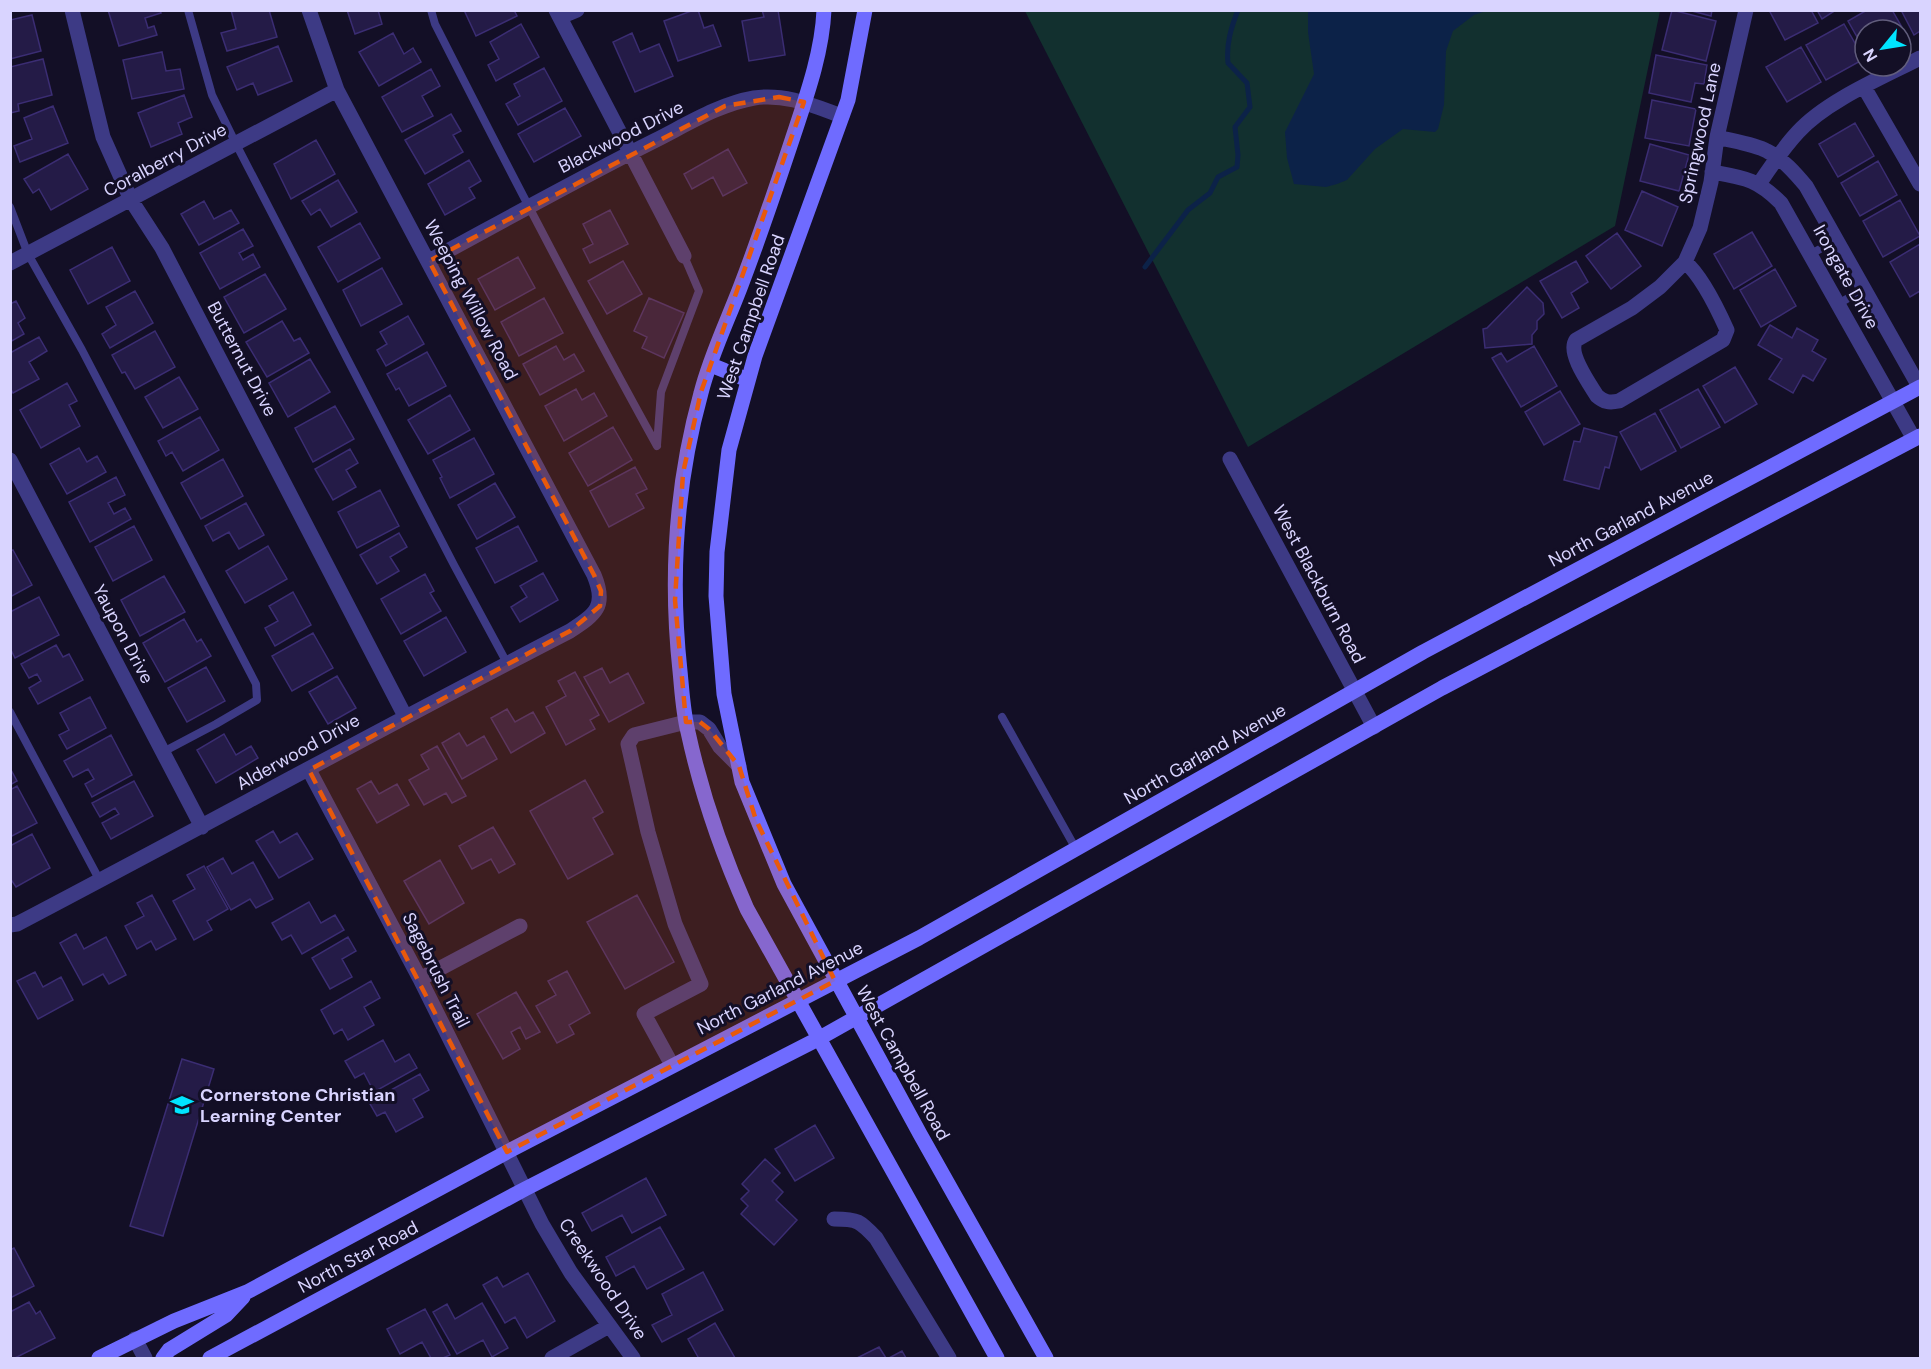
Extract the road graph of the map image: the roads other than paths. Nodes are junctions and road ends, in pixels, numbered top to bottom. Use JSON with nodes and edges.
{"nodes":[{"id":1,"x":72,"y":10,"type":"edge"},
{"id":2,"x":188,"y":10,"type":"edge"},
{"id":3,"x":309,"y":10,"type":"edge"},
{"id":4,"x":430,"y":10,"type":"edge"},
{"id":5,"x":577,"y":10,"type":"edge"},
{"id":6,"x":824,"y":10,"type":"edge"},
{"id":7,"x":866,"y":10,"type":"edge"},
{"id":8,"x":1746,"y":10,"type":"edge"},
{"id":9,"x":558,"y":14,"type":"edge"},
{"id":10,"x":1920,"y":58,"type":"edge"},
{"id":11,"x":1864,"y":87,"type":"junction"},
{"id":12,"x":337,"y":90,"type":"junction"},
{"id":13,"x":804,"y":102,"type":"junction"},
{"id":14,"x":842,"y":116,"type":"junction"},
{"id":15,"x":1717,"y":137,"type":"junction"},
{"id":16,"x":236,"y":144,"type":"junction"},
{"id":17,"x":631,"y":153,"type":"junction"},
{"id":18,"x":1777,"y":157,"type":"junction"},
{"id":19,"x":1712,"y":172,"type":"junction"},
{"id":20,"x":1759,"y":184,"type":"junction"},
{"id":21,"x":1920,"y":184,"type":"edge"},
{"id":22,"x":131,"y":200,"type":"junction"},
{"id":23,"x":10,"y":207,"type":"edge"},
{"id":24,"x":528,"y":207,"type":"junction"},
{"id":25,"x":1836,"y":240,"type":"junction"},
{"id":26,"x":28,"y":254,"type":"junction"},
{"id":27,"x":1811,"y":254,"type":"junction"},
{"id":28,"x":684,"y":256,"type":"joint"},
{"id":29,"x":429,"y":261,"type":"junction"},
{"id":30,"x":1685,"y":262,"type":"junction"},
{"id":31,"x":10,"y":263,"type":"edge"},
{"id":32,"x":1864,"y":289,"type":"junction"},
{"id":33,"x":1838,"y":304,"type":"junction"},
{"id":34,"x":711,"y":365,"type":"junction"},
{"id":35,"x":748,"y":380,"type":"junction"},
{"id":36,"x":1920,"y":387,"type":"edge"},
{"id":37,"x":1893,"y":402,"type":"junction"},
{"id":38,"x":1917,"y":437,"type":"edge"},
{"id":39,"x":10,"y":459,"type":"edge"},
{"id":40,"x":1230,"y":459,"type":"dead end"},
{"id":41,"x":600,"y":606,"type":"joint"},
{"id":42,"x":507,"y":663,"type":"junction"},
{"id":43,"x":1354,"y":691,"type":"junction"},
{"id":44,"x":10,"y":712,"type":"edge"},
{"id":45,"x":405,"y":716,"type":"junction"},
{"id":46,"x":1002,"y":717,"type":"dead end"},
{"id":47,"x":686,"y":722,"type":"junction"},
{"id":48,"x":1374,"y":728,"type":"junction"},
{"id":49,"x":163,"y":752,"type":"junction"},
{"id":50,"x":739,"y":766,"type":"junction"},
{"id":51,"x":309,"y":770,"type":"junction"},
{"id":52,"x":202,"y":827,"type":"junction"},
{"id":53,"x":1076,"y":849,"type":"junction"},
{"id":54,"x":100,"y":880,"type":"junction"},
{"id":55,"x":10,"y":925,"type":"edge"},
{"id":56,"x":519,"y":926,"type":"dead end"},
{"id":57,"x":420,"y":979,"type":"junction"},
{"id":58,"x":835,"y":981,"type":"junction"},
{"id":59,"x":798,"y":1002,"type":"junction"},
{"id":60,"x":856,"y":1018,"type":"junction"},
{"id":61,"x":818,"y":1039,"type":"junction"},
{"id":62,"x":672,"y":1065,"type":"junction"},
{"id":63,"x":507,"y":1152,"type":"junction"},
{"id":64,"x":525,"y":1189,"type":"junction"},
{"id":65,"x":834,"y":1219,"type":"dead end"},
{"id":66,"x":247,"y":1292,"type":"junction"},
{"id":67,"x":609,"y":1326,"type":"junction"},
{"id":68,"x":135,"y":1339,"type":"junction"},
{"id":69,"x":99,"y":1359,"type":"edge"},
{"id":70,"x":145,"y":1359,"type":"edge"},
{"id":71,"x":164,"y":1359,"type":"edge"},
{"id":72,"x":210,"y":1359,"type":"edge"},
{"id":73,"x":552,"y":1359,"type":"edge"},
{"id":74,"x":633,"y":1359,"type":"edge"},
{"id":75,"x":949,"y":1359,"type":"edge"},
{"id":76,"x":998,"y":1359,"type":"edge"},
{"id":77,"x":1046,"y":1359,"type":"edge"}],
"edges":[{"from":1,"to":22,"type":"street","name":"Butternut Drive"},
{"from":2,"to":16,"type":"lane"},
{"from":3,"to":12,"type":"street","name":"Weeping Willow Road"},
{"from":4,"to":24,"type":"lane"},
{"from":5,"to":9,"type":"street"},
{"from":6,"to":13,"type":"main road","name":"West Campbell Road"},
{"from":7,"to":14,"type":"main road","name":"West Campbell Road"},
{"from":8,"to":15,"type":"street","name":"Springwood Lane"},
{"from":9,"to":17,"type":"street"},
{"from":10,"to":11,"type":"street"},
{"from":11,"to":18,"type":"street"},
{"from":11,"to":21,"type":"street"},
{"from":12,"to":16,"type":"street","name":"Coralberry Drive"},
{"from":12,"to":29,"type":"street","name":"Weeping Willow Road"},
{"from":13,"to":14,"type":"street","name":"Blackwood Drive"},
{"from":13,"to":17,"type":"street","name":"Blackwood Drive"},
{"from":13,"to":34,"type":"main road","name":"West Campbell Road"},
{"from":14,"to":35,"type":"main road","name":"West Campbell Road"},
{"from":15,"to":18,"type":"street","name":"Irongate Drive"},
{"from":15,"to":19,"type":"street","name":"Springwood Lane"},
{"from":16,"to":22,"type":"street","name":"Coralberry Drive"},
{"from":16,"to":42,"type":"lane"},
{"from":17,"to":24,"type":"street","name":"Blackwood Drive"},
{"from":17,"to":28,"type":"street"},
{"from":18,"to":20,"type":"street"},
{"from":18,"to":25,"type":"street","name":"Irongate Drive"},
{"from":19,"to":20,"type":"street","name":"Irongate Drive"},
{"from":19,"to":30,"type":"street","name":"Springwood Lane"},
{"from":20,"to":27,"type":"street","name":"Irongate Drive"},
{"from":22,"to":26,"type":"street","name":"Coralberry Drive"},
{"from":22,"to":45,"type":"street","name":"Butternut Drive"},
{"from":23,"to":26,"type":"lane"},
{"from":24,"to":28,"type":"lane"},
{"from":24,"to":29,"type":"street","name":"Blackwood Drive"},
{"from":25,"to":27,"type":"lane"},
{"from":25,"to":32,"type":"street","name":"Irongate Drive"},
{"from":26,"to":31,"type":"street","name":"Coralberry Drive"},
{"from":26,"to":49,"type":"lane"},
{"from":27,"to":33,"type":"street","name":"Irongate Drive"},
{"from":29,"to":41,"type":"street","name":"Weeping Willow Road"},
{"from":30,"to":30,"type":"street","name":"Springwood Lane"},
{"from":32,"to":33,"type":"lane"},
{"from":32,"to":36,"type":"street","name":"Irongate Drive"},
{"from":33,"to":37,"type":"street","name":"Irongate Drive"},
{"from":34,"to":35,"type":"main road"},
{"from":34,"to":47,"type":"main road","name":"West Campbell Road"},
{"from":35,"to":50,"type":"main road","name":"West Campbell Road"},
{"from":36,"to":37,"type":"main road","name":"North Garland Avenue"},
{"from":37,"to":38,"type":"street","name":"Irongate Drive"},
{"from":37,"to":43,"type":"main road","name":"North Garland Avenue"},
{"from":38,"to":48,"type":"main road"},
{"from":39,"to":49,"type":"street","name":"Yaupon Drive"},
{"from":40,"to":43,"type":"street","name":"West Blackburn Road"},
{"from":41,"to":42,"type":"street","name":"Alderwood Drive"},
{"from":42,"to":45,"type":"street","name":"Alderwood Drive"},
{"from":43,"to":48,"type":"street","name":"West Blackburn Road"},
{"from":43,"to":53,"type":"main road","name":"North Garland Avenue"},
{"from":44,"to":54,"type":"lane"},
{"from":45,"to":51,"type":"street","name":"Alderwood Drive"},
{"from":46,"to":53,"type":"lane"},
{"from":47,"to":50,"type":"street"},
{"from":47,"to":59,"type":"main road","name":"West Campbell Road"},
{"from":47,"to":62,"type":"street"},
{"from":48,"to":60,"type":"main road"},
{"from":49,"to":52,"type":"street","name":"Yaupon Drive"},
{"from":50,"to":58,"type":"main road","name":"West Campbell Road"},
{"from":51,"to":52,"type":"street","name":"Alderwood Drive"},
{"from":51,"to":57,"type":"street","name":"Sagebrush Trail"},
{"from":52,"to":54,"type":"street","name":"Alderwood Drive"},
{"from":53,"to":58,"type":"main road","name":"North Garland Avenue"},
{"from":54,"to":55,"type":"street","name":"Alderwood Drive"},
{"from":56,"to":57,"type":"street"},
{"from":57,"to":63,"type":"street","name":"Sagebrush Trail"},
{"from":58,"to":59,"type":"main road","name":"North Garland Avenue"},
{"from":58,"to":60,"type":"main road","name":"West Campbell Road"},
{"from":59,"to":61,"type":"main road","name":"West Campbell Road"},
{"from":59,"to":62,"type":"main road","name":"North Garland Avenue"},
{"from":60,"to":61,"type":"main road"},
{"from":60,"to":77,"type":"main road","name":"West Campbell Road"},
{"from":61,"to":64,"type":"main road"},
{"from":61,"to":76,"type":"main road","name":"West Campbell Road"},
{"from":62,"to":63,"type":"main road","name":"North Garland Avenue"},
{"from":63,"to":64,"type":"street","name":"Sagebrush Trail"},
{"from":63,"to":66,"type":"main road","name":"North Star Road"},
{"from":64,"to":67,"type":"street","name":"Creekwood Drive"},
{"from":64,"to":72,"type":"main road","name":"North Star Road"},
{"from":65,"to":75,"type":"street"},
{"from":66,"to":68,"type":"main road","name":"North Star Road"},
{"from":66,"to":71,"type":"main road","name":"North Star Road"},
{"from":67,"to":73,"type":"street"},
{"from":67,"to":74,"type":"street","name":"Creekwood Drive"},
{"from":68,"to":69,"type":"main road","name":"North Star Road"},
{"from":68,"to":70,"type":"street"}]}
